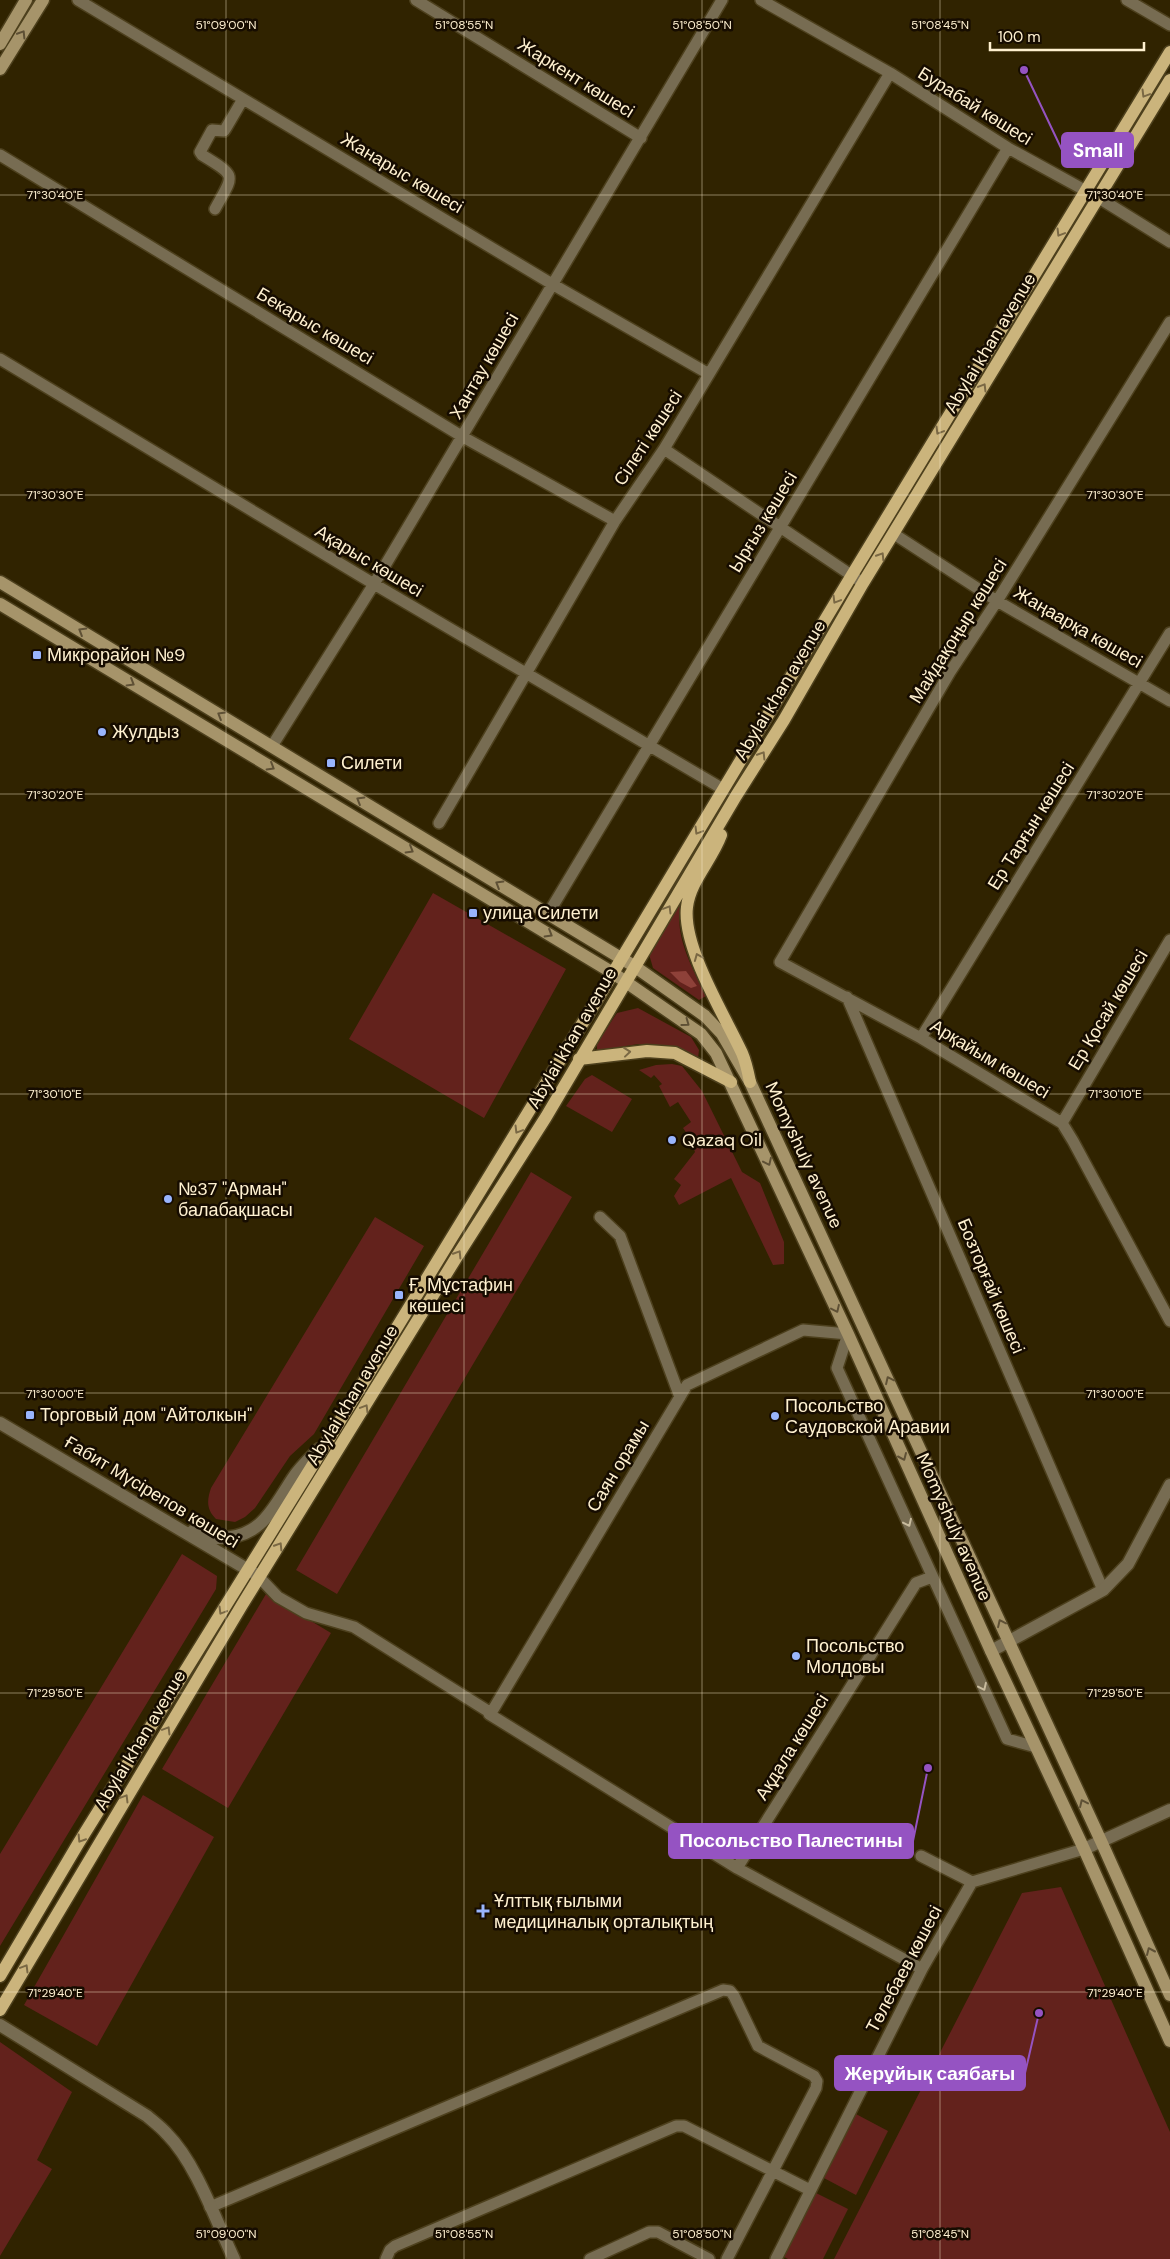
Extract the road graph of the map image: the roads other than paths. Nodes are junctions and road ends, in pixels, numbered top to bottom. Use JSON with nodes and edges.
{"nodes":[{"id":1,"x":26,"y":0,"type":"edge"},
{"id":2,"x":43,"y":0,"type":"edge"},
{"id":3,"x":78,"y":0,"type":"edge"},
{"id":4,"x":416,"y":0,"type":"edge"},
{"id":5,"x":722,"y":0,"type":"edge"},
{"id":6,"x":761,"y":0,"type":"edge"},
{"id":7,"x":1127,"y":0,"type":"edge"},
{"id":8,"x":1170,"y":25,"type":"edge"},
{"id":9,"x":0,"y":44,"type":"edge"},
{"id":10,"x":1170,"y":52,"type":"edge"},
{"id":11,"x":0,"y":69,"type":"edge"},
{"id":12,"x":890,"y":73,"type":"junction"},
{"id":13,"x":1170,"y":80,"type":"edge"},
{"id":14,"x":243,"y":99,"type":"junction"},
{"id":15,"x":641,"y":138,"type":"junction"},
{"id":16,"x":1008,"y":148,"type":"junction"},
{"id":17,"x":0,"y":155,"type":"edge"},
{"id":18,"x":1086,"y":191,"type":"junction"},
{"id":19,"x":1098,"y":198,"type":"junction"},
{"id":20,"x":215,"y":209,"type":"dead end"},
{"id":21,"x":1170,"y":242,"type":"edge"},
{"id":22,"x":552,"y":284,"type":"junction"},
{"id":23,"x":1170,"y":322,"type":"edge"},
{"id":24,"x":0,"y":359,"type":"edge"},
{"id":25,"x":709,"y":374,"type":"junction"},
{"id":26,"x":463,"y":437,"type":"junction"},
{"id":27,"x":664,"y":450,"type":"junction"},
{"id":28,"x":614,"y":522,"type":"junction"},
{"id":29,"x":781,"y":527,"type":"junction"},
{"id":30,"x":894,"y":534,"type":"junction"},
{"id":31,"x":852,"y":575,"type":"junction"},
{"id":32,"x":0,"y":582,"type":"edge"},
{"id":33,"x":374,"y":584,"type":"junction"},
{"id":34,"x":863,"y":584,"type":"junction"},
{"id":35,"x":997,"y":601,"type":"junction"},
{"id":36,"x":0,"y":604,"type":"edge"},
{"id":37,"x":1170,"y":633,"type":"edge"},
{"id":38,"x":526,"y":675,"type":"junction"},
{"id":39,"x":1140,"y":683,"type":"junction"},
{"id":40,"x":1170,"y":701,"type":"edge"},
{"id":41,"x":272,"y":746,"type":"junction"},
{"id":42,"x":649,"y":747,"type":"junction"},
{"id":43,"x":722,"y":789,"type":"junction"},
{"id":44,"x":736,"y":796,"type":"junction"},
{"id":45,"x":440,"y":823,"type":"dead end"},
{"id":46,"x":548,"y":914,"type":"junction"},
{"id":47,"x":1170,"y":940,"type":"edge"},
{"id":48,"x":622,"y":958,"type":"junction"},
{"id":49,"x":780,"y":962,"type":"joint"},
{"id":50,"x":634,"y":966,"type":"junction"},
{"id":51,"x":613,"y":973,"type":"junction"},
{"id":52,"x":625,"y":981,"type":"junction"},
{"id":53,"x":847,"y":997,"type":"junction"},
{"id":54,"x":921,"y":1038,"type":"junction"},
{"id":55,"x":579,"y":1060,"type":"junction"},
{"id":56,"x":731,"y":1082,"type":"junction"},
{"id":57,"x":750,"y":1082,"type":"junction"},
{"id":58,"x":1062,"y":1123,"type":"junction"},
{"id":59,"x":600,"y":1218,"type":"dead end"},
{"id":60,"x":1170,"y":1321,"type":"edge"},
{"id":61,"x":848,"y":1334,"type":"junction"},
{"id":62,"x":680,"y":1397,"type":"junction"},
{"id":63,"x":0,"y":1423,"type":"edge"},
{"id":64,"x":327,"y":1442,"type":"junction"},
{"id":65,"x":1170,"y":1485,"type":"edge"},
{"id":66,"x":178,"y":1527,"type":"junction"},
{"id":67,"x":246,"y":1569,"type":"junction"},
{"id":68,"x":260,"y":1577,"type":"junction"},
{"id":69,"x":932,"y":1577,"type":"junction"},
{"id":70,"x":1103,"y":1590,"type":"junction"},
{"id":71,"x":1009,"y":1641,"type":"junction"},
{"id":72,"x":990,"y":1651,"type":"junction"},
{"id":73,"x":490,"y":1714,"type":"junction"},
{"id":74,"x":1036,"y":1747,"type":"junction"},
{"id":75,"x":1170,"y":1810,"type":"edge"},
{"id":76,"x":1101,"y":1841,"type":"junction"},
{"id":77,"x":1084,"y":1849,"type":"junction"},
{"id":78,"x":922,"y":1856,"type":"dead end"},
{"id":79,"x":737,"y":1868,"type":"junction"},
{"id":80,"x":972,"y":1882,"type":"junction"},
{"id":81,"x":922,"y":1969,"type":"junction"},
{"id":82,"x":0,"y":1976,"type":"edge"},
{"id":83,"x":1170,"y":1995,"type":"edge"},
{"id":84,"x":0,"y":2010,"type":"edge"},
{"id":85,"x":0,"y":2025,"type":"edge"},
{"id":86,"x":1170,"y":2041,"type":"edge"},
{"id":87,"x":771,"y":2171,"type":"junction"},
{"id":88,"x":810,"y":2190,"type":"junction"},
{"id":89,"x":210,"y":2207,"type":"junction"},
{"id":90,"x":234,"y":2259,"type":"edge"},
{"id":91,"x":386,"y":2259,"type":"edge"},
{"id":92,"x":590,"y":2259,"type":"edge"},
{"id":93,"x":709,"y":2259,"type":"edge"},
{"id":94,"x":727,"y":2259,"type":"edge"},
{"id":95,"x":776,"y":2259,"type":"edge"}],
"edges":[{"from":1,"to":9,"type":"main road"},
{"from":11,"to":2,"type":"main road","one_way":true},
{"from":3,"to":14,"type":"street","name":"Жанарыс көшесі"},
{"from":4,"to":15,"type":"street","name":"Жаркент көшесі"},
{"from":5,"to":15,"type":"street","name":"Хантау көшесі"},
{"from":6,"to":12,"type":"street","name":"Бурабай көшесі"},
{"from":7,"to":8,"type":"street"},
{"from":10,"to":18,"type":"main road","name":"Abylai khan avenue","one_way":true},
{"from":12,"to":16,"type":"street","name":"Бурабай көшесі"},
{"from":12,"to":25,"type":"street","name":"Сілеті көшесі"},
{"from":13,"to":19,"type":"main road","name":"Abylai khan avenue"},
{"from":14,"to":20,"type":"street"},
{"from":14,"to":22,"type":"street","name":"Жанарыс көшесі"},
{"from":15,"to":22,"type":"street","name":"Хантау көшесі"},
{"from":16,"to":18,"type":"street","name":"Бурабай көшесі"},
{"from":16,"to":29,"type":"street","name":"Ырғыз көшесі"},
{"from":17,"to":26,"type":"street","name":"Бекарыс көшесі"},
{"from":18,"to":19,"type":"street","name":"Бурабай көшесі"},
{"from":18,"to":31,"type":"main road","name":"Abylai khan avenue","one_way":true},
{"from":19,"to":21,"type":"street","name":"Бурабай көшесі"},
{"from":30,"to":19,"type":"main road","name":"Abylai khan avenue","one_way":true},
{"from":22,"to":25,"type":"street","name":"Жанарыс көшесі"},
{"from":22,"to":26,"type":"street","name":"Хантау көшесі"},
{"from":23,"to":35,"type":"street","name":"Майдақоңыр көшесі"},
{"from":24,"to":33,"type":"street","name":"Ақарыс көшесі"},
{"from":25,"to":27,"type":"street","name":"Сілеті көшесі"},
{"from":26,"to":28,"type":"street","name":"Бекарыс көшесі"},
{"from":26,"to":33,"type":"street","name":"Хантау көшесі"},
{"from":27,"to":28,"type":"street","name":"Сілеті көшесі"},
{"from":27,"to":29,"type":"street"},
{"from":28,"to":38,"type":"street","name":"Сілеті көшесі"},
{"from":29,"to":31,"type":"street"},
{"from":29,"to":42,"type":"street","name":"Ырғыз көшесі"},
{"from":34,"to":30,"type":"main road","name":"Abylai khan avenue","one_way":true},
{"from":30,"to":35,"type":"street","name":"Жаңаарқа көшесі"},
{"from":31,"to":34,"type":"street"},
{"from":31,"to":43,"type":"main road","name":"Abylai khan avenue","one_way":true},
{"from":41,"to":32,"type":"main road","name":"Momyshuly avenue","one_way":true},
{"from":33,"to":38,"type":"street","name":"Ақарыс көшесі"},
{"from":33,"to":41,"type":"street","name":"Хантау көшесі"},
{"from":44,"to":34,"type":"main road","name":"Abylai khan avenue","one_way":true},
{"from":35,"to":39,"type":"street","name":"Жаңаарқа көшесі"},
{"from":35,"to":49,"type":"street","name":"Майдақоңыр көшесі"},
{"from":36,"to":51,"type":"main road","name":"Momyshuly avenue","one_way":true},
{"from":37,"to":39,"type":"street","name":"Ер Тарғын көшесі"},
{"from":38,"to":42,"type":"street","name":"Ақарыс көшесі"},
{"from":38,"to":45,"type":"street","name":"Сілеті көшесі"},
{"from":39,"to":40,"type":"street","name":"Жаңаарқа көшесі"},
{"from":39,"to":54,"type":"street","name":"Ер Тарғын көшесі"},
{"from":46,"to":41,"type":"main road","name":"Momyshuly avenue","one_way":true},
{"from":42,"to":43,"type":"street","name":"Ақарыс көшесі"},
{"from":42,"to":46,"type":"street","name":"Ырғыз көшесі"},
{"from":43,"to":48,"type":"main road","name":"Abylai khan avenue","one_way":true},
{"from":50,"to":44,"type":"main road","name":"Abylai khan avenue","one_way":true},
{"from":57,"to":44,"type":"main road","one_way":true},
{"from":46,"to":48,"type":"main road","name":"Momyshuly avenue"},
{"from":47,"to":58,"type":"street","name":"Ер Қосай көшесі"},
{"from":48,"to":50,"type":"main road","name":"Momyshuly avenue"},
{"from":48,"to":51,"type":"main road","name":"Abylai khan avenue"},
{"from":49,"to":53,"type":"street","name":"Арқайым көшесі"},
{"from":50,"to":52,"type":"main road","name":"Abylai khan avenue"},
{"from":50,"to":57,"type":"main road","name":"Momyshuly avenue"},
{"from":51,"to":52,"type":"main road","name":"Momyshuly avenue"},
{"from":51,"to":64,"type":"main road","name":"Abylai khan avenue","one_way":true},
{"from":52,"to":55,"type":"main road","name":"Abylai khan avenue"},
{"from":52,"to":56,"type":"main road","name":"Momyshuly avenue","one_way":true},
{"from":53,"to":54,"type":"street","name":"Арқайым көшесі"},
{"from":53,"to":70,"type":"street","name":"Бозторғай көшесі"},
{"from":54,"to":58,"type":"street","name":"Арқайым көшесі"},
{"from":55,"to":56,"type":"main road","one_way":true},
{"from":68,"to":55,"type":"main road","name":"Abylai khan avenue","one_way":true},
{"from":56,"to":61,"type":"main road","name":"Momyshuly avenue","one_way":true},
{"from":71,"to":57,"type":"main road","name":"Momyshuly avenue","one_way":true},
{"from":58,"to":60,"type":"street","name":"Арқайым көшесі"},
{"from":59,"to":62,"type":"street"},
{"from":61,"to":62,"type":"street","name":"Саян орамы"},
{"from":61,"to":69,"type":"street","one_way":true},
{"from":61,"to":72,"type":"main road","name":"Momyshuly avenue","one_way":true},
{"from":62,"to":73,"type":"street","name":"Саян орамы"},
{"from":63,"to":66,"type":"street","name":"Ғабит Мүсірепов көшесі"},
{"from":64,"to":66,"type":"street"},
{"from":64,"to":67,"type":"main road","name":"Abylai khan avenue"},
{"from":65,"to":70,"type":"street"},
{"from":66,"to":67,"type":"street","name":"Ғабит Мүсірепов көшесі"},
{"from":67,"to":68,"type":"street","name":"Ғабит Мүсірепов көшесі"},
{"from":67,"to":82,"type":"main road","name":"Abylai khan avenue","one_way":true},
{"from":68,"to":73,"type":"street"},
{"from":84,"to":68,"type":"main road","name":"Abylai khan avenue","one_way":true},
{"from":69,"to":74,"type":"street","one_way":true},
{"from":69,"to":79,"type":"street","name":"Ақдала көшесі"},
{"from":70,"to":71,"type":"street"},
{"from":71,"to":72,"type":"street"},
{"from":76,"to":71,"type":"main road","name":"Momyshuly avenue","one_way":true},
{"from":72,"to":74,"type":"main road","name":"Momyshuly avenue"},
{"from":73,"to":79,"type":"street"},
{"from":74,"to":77,"type":"main road","name":"Momyshuly avenue"},
{"from":75,"to":76,"type":"street"},
{"from":76,"to":77,"type":"street"},
{"from":83,"to":76,"type":"main road","name":"Momyshuly avenue","one_way":true},
{"from":77,"to":80,"type":"street"},
{"from":77,"to":86,"type":"main road","name":"Momyshuly avenue"},
{"from":78,"to":80,"type":"street"},
{"from":79,"to":81,"type":"street"},
{"from":80,"to":81,"type":"street","name":"Төлебаев көшесі"},
{"from":81,"to":88,"type":"street","name":"Төлебаев көшесі"},
{"from":85,"to":89,"type":"street"},
{"from":87,"to":88,"type":"street"},
{"from":87,"to":89,"type":"street"},
{"from":87,"to":91,"type":"street"},
{"from":87,"to":94,"type":"street"},
{"from":88,"to":95,"type":"street","name":"Төлебаев көшесі"},
{"from":89,"to":90,"type":"street"},
{"from":92,"to":93,"type":"street"}]}
